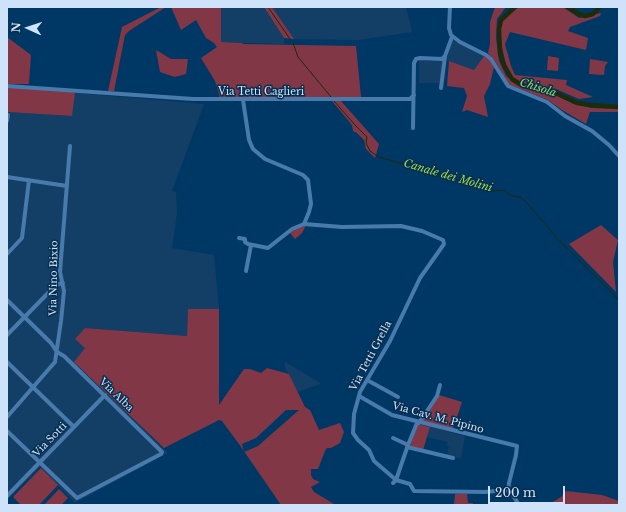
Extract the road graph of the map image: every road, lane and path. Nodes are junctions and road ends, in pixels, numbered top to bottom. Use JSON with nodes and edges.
{"nodes":[{"id":1,"x":450,"y":7,"type":"edge"},
{"id":2,"x":452,"y":37,"type":"junction"},
{"id":3,"x":445,"y":56,"type":"junction"},
{"id":4,"x":7,"y":86,"type":"edge"},
{"id":5,"x":441,"y":88,"type":"dead end"},
{"id":6,"x":414,"y":95,"type":"junction"},
{"id":7,"x":243,"y":100,"type":"junction"},
{"id":8,"x":8,"y":115,"type":"edge"},
{"id":9,"x":7,"y":121,"type":"edge"},
{"id":10,"x":413,"y":128,"type":"dead end"},
{"id":11,"x":70,"y":146,"type":"dead end"},
{"id":12,"x":619,"y":156,"type":"edge"},
{"id":13,"x":7,"y":177,"type":"edge"},
{"id":14,"x":29,"y":180,"type":"junction"},
{"id":15,"x":67,"y":186,"type":"junction"},
{"id":16,"x":304,"y":224,"type":"junction"},
{"id":17,"x":240,"y":238,"type":"dead end"},
{"id":18,"x":251,"y":245,"type":"junction"},
{"id":19,"x":7,"y":254,"type":"edge"},
{"id":20,"x":246,"y":271,"type":"dead end"},
{"id":21,"x":63,"y":283,"type":"junction"},
{"id":22,"x":7,"y":300,"type":"edge"},
{"id":23,"x":25,"y":317,"type":"junction"},
{"id":24,"x":7,"y":335,"type":"edge"},
{"id":25,"x":57,"y":352,"type":"junction"},
{"id":26,"x":7,"y":362,"type":"edge"},
{"id":27,"x":367,"y":380,"type":"junction"},
{"id":28,"x":440,"y":385,"type":"dead end"},
{"id":29,"x":32,"y":388,"type":"junction"},
{"id":30,"x":105,"y":395,"type":"junction"},
{"id":31,"x":359,"y":396,"type":"junction"},
{"id":32,"x":398,"y":397,"type":"dead end"},
{"id":33,"x":7,"y":417,"type":"edge"},
{"id":34,"x":418,"y":423,"type":"junction"},
{"id":35,"x":74,"y":427,"type":"junction"},
{"id":36,"x":7,"y":431,"type":"edge"},
{"id":37,"x":393,"y":438,"type":"dead end"},
{"id":38,"x":408,"y":446,"type":"junction"},
{"id":39,"x":452,"y":458,"type":"dead end"},
{"id":40,"x":40,"y":462,"type":"junction"},
{"id":41,"x":395,"y":482,"type":"junction"},
{"id":42,"x":508,"y":490,"type":"junction"},
{"id":43,"x":7,"y":496,"type":"edge"},
{"id":44,"x":519,"y":505,"type":"edge"}],
"edges":[{"from":1,"to":2,"type":"street"},
{"from":2,"to":3,"type":"street"},
{"from":2,"to":12,"type":"street"},
{"from":3,"to":5,"type":"street"},
{"from":3,"to":6,"type":"street"},
{"from":4,"to":7,"type":"street","name":"Via Tetti Caglieri"},
{"from":6,"to":7,"type":"street","name":"Via Tetti Caglieri"},
{"from":6,"to":10,"type":"street"},
{"from":7,"to":16,"type":"street"},
{"from":8,"to":9,"type":"street"},
{"from":11,"to":15,"type":"street","name":"Via Nino Bixio"},
{"from":13,"to":14,"type":"street"},
{"from":14,"to":15,"type":"street"},
{"from":14,"to":19,"type":"street"},
{"from":15,"to":21,"type":"street","name":"Via Nino Bixio"},
{"from":16,"to":18,"type":"street"},
{"from":16,"to":27,"type":"street","name":"Via Tetti Grella"},
{"from":17,"to":18,"type":"street"},
{"from":18,"to":20,"type":"street"},
{"from":21,"to":23,"type":"street"},
{"from":21,"to":25,"type":"street","name":"Via Nino Bixio"},
{"from":22,"to":23,"type":"street","name":"Via Alba"},
{"from":23,"to":24,"type":"street"},
{"from":23,"to":25,"type":"street","name":"Via Alba"},
{"from":25,"to":29,"type":"street","name":"Via Nino Bixio"},
{"from":25,"to":30,"type":"street","name":"Via Alba"},
{"from":26,"to":29,"type":"street"},
{"from":27,"to":31,"type":"street","name":"Via Tetti Grella"},
{"from":27,"to":32,"type":"street"},
{"from":28,"to":34,"type":"street"},
{"from":29,"to":33,"type":"street","name":"Via Nino Bixio"},
{"from":29,"to":35,"type":"street"},
{"from":30,"to":35,"type":"street","name":"Via Sotti"},
{"from":30,"to":40,"type":"street","name":"Via Alba"},
{"from":31,"to":34,"type":"street","name":"Via Cav. M. Pipino"},
{"from":31,"to":41,"type":"street","name":"Via Tetti Grella"},
{"from":34,"to":38,"type":"street"},
{"from":34,"to":42,"type":"street","name":"Via Cav. M. Pipino"},
{"from":35,"to":40,"type":"street","name":"Via Sotti"},
{"from":36,"to":40,"type":"street"},
{"from":37,"to":38,"type":"street"},
{"from":38,"to":39,"type":"street"},
{"from":38,"to":41,"type":"street"},
{"from":40,"to":43,"type":"street","name":"Via Sotti"},
{"from":41,"to":42,"type":"street","name":"Via Tetti Grella"},
{"from":42,"to":44,"type":"street"}]}
